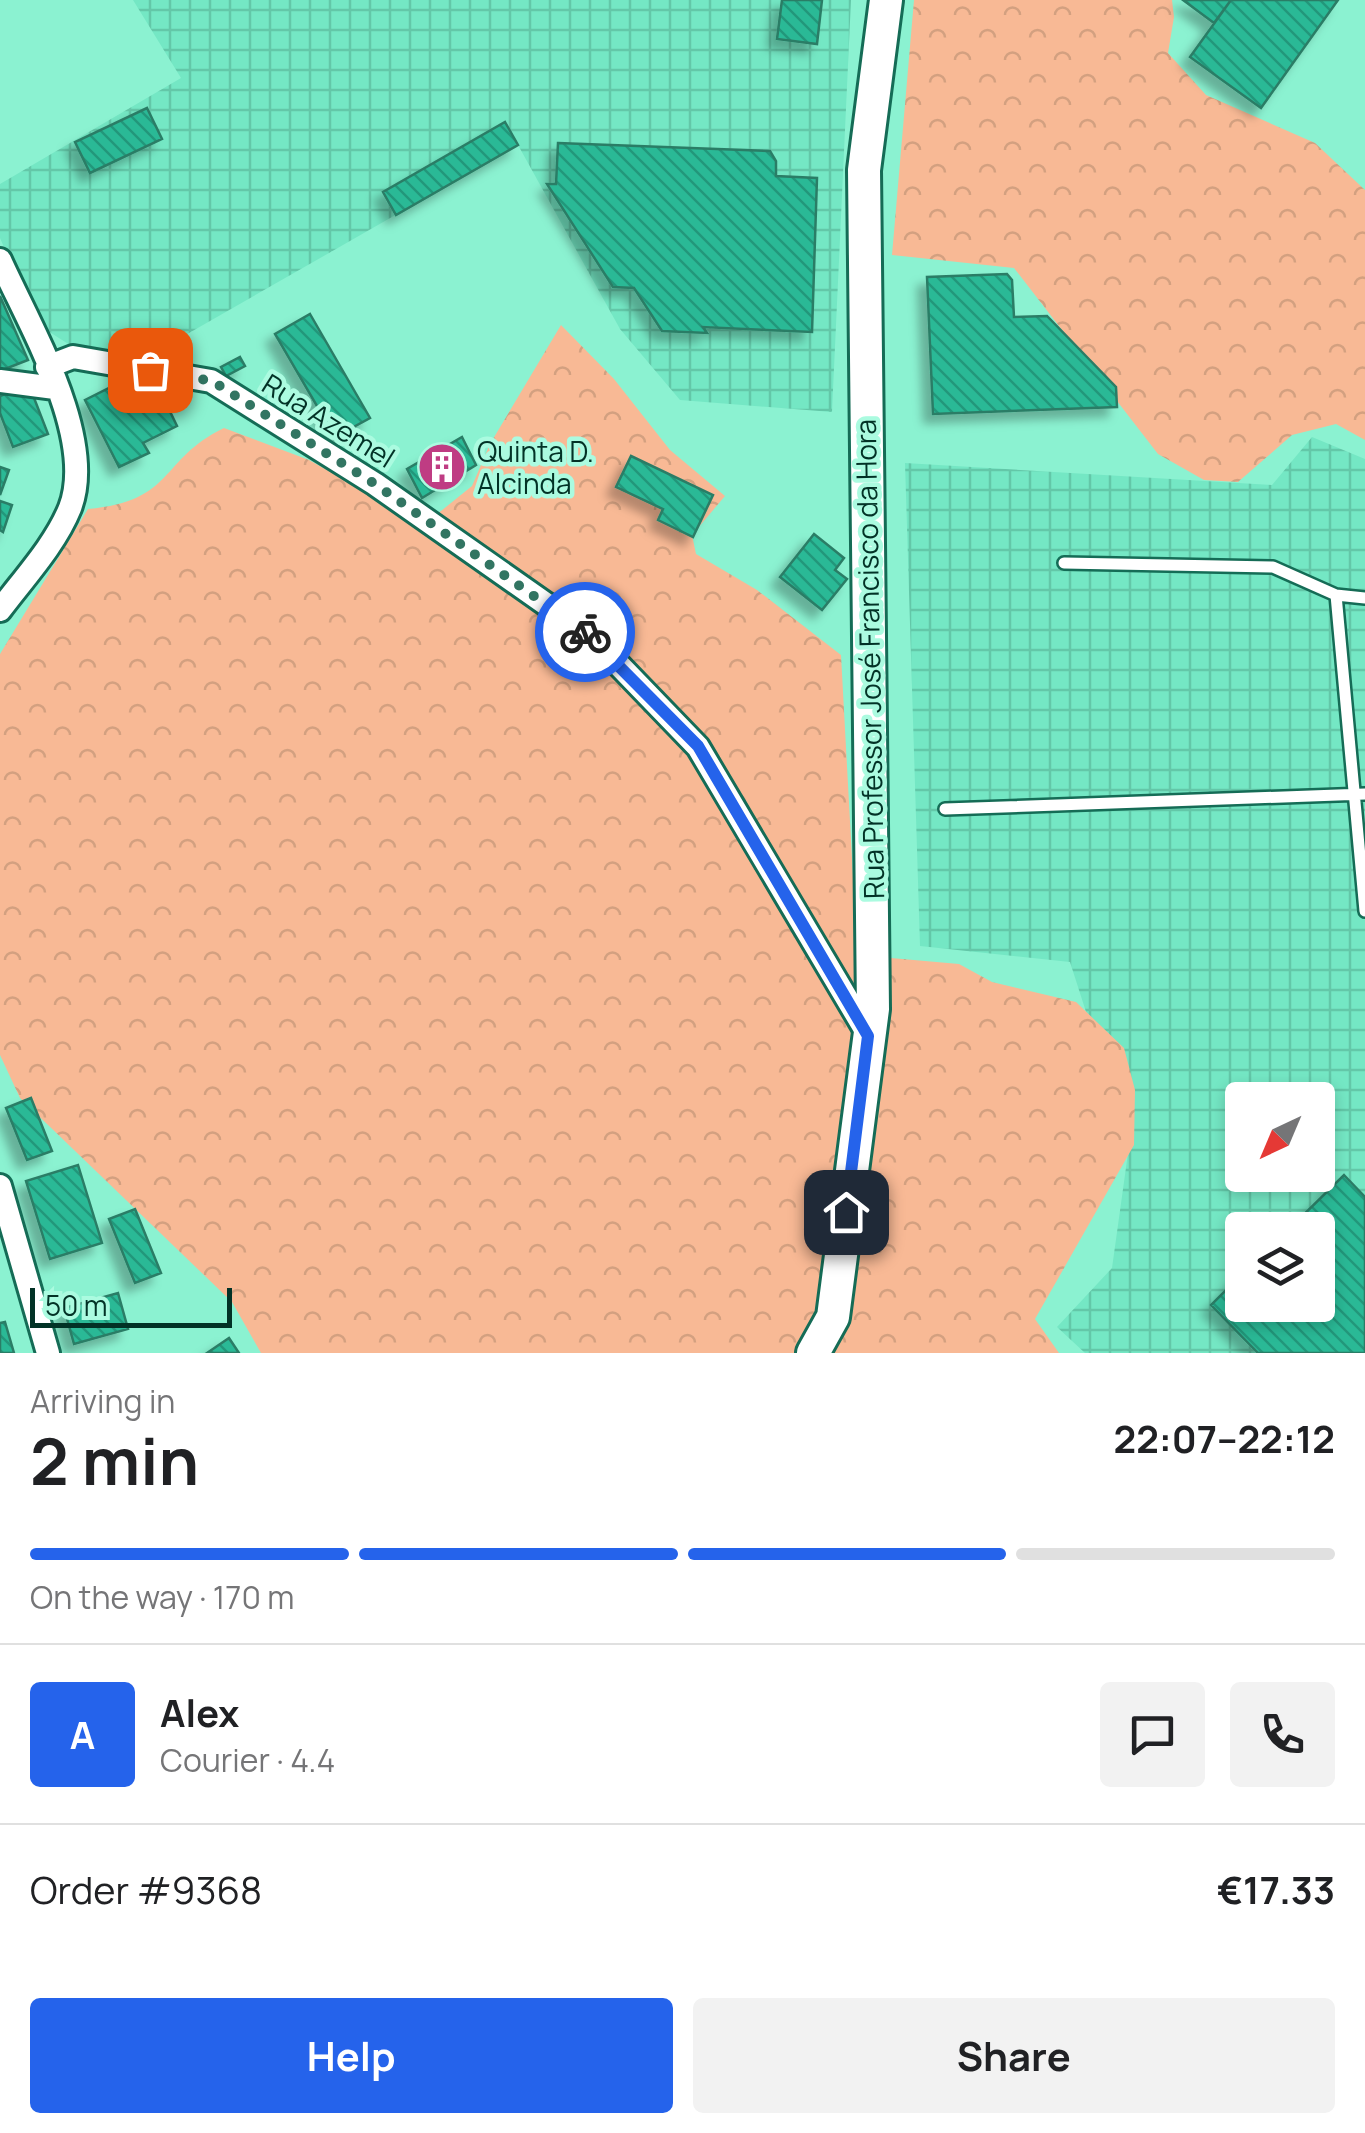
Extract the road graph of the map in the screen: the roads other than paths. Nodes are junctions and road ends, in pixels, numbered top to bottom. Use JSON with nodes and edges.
{"nodes":[{"id":1,"x":886,"y":0,"type":"edge"},
{"id":2,"x":0,"y":260,"type":"edge"},
{"id":3,"x":51,"y":377,"type":"junction"},
{"id":4,"x":0,"y":381,"type":"edge"},
{"id":5,"x":1064,"y":563,"type":"dead end"},
{"id":6,"x":1336,"y":595,"type":"junction"},
{"id":7,"x":1365,"y":598,"type":"edge"},
{"id":8,"x":0,"y":610,"type":"edge"},
{"id":9,"x":1360,"y":795,"type":"edge"},
{"id":10,"x":945,"y":809,"type":"dead end"},
{"id":11,"x":1365,"y":911,"type":"edge"},
{"id":12,"x":868,"y":1036,"type":"junction"},
{"id":13,"x":0,"y":1186,"type":"edge"},
{"id":14,"x":833,"y":1317,"type":"junction"},
{"id":15,"x":48,"y":1353,"type":"edge"},
{"id":16,"x":812,"y":1353,"type":"edge"},
{"id":17,"x":844,"y":1353,"type":"edge"}],
"edges":[{"from":1,"to":12,"type":"main road","name":"Rua Professor José Francisco da Hora"},
{"from":2,"to":3,"type":"street"},
{"from":3,"to":4,"type":"street","name":"Rua Azemel"},
{"from":3,"to":8,"type":"street"},
{"from":3,"to":12,"type":"street","name":"Rua Azemel"},
{"from":5,"to":6,"type":"lane"},
{"from":6,"to":7,"type":"lane"},
{"from":6,"to":9,"type":"lane"},
{"from":9,"to":10,"type":"lane"},
{"from":9,"to":11,"type":"lane"},
{"from":12,"to":14,"type":"main road","name":"Rua Professor José Francisco da Hora"},
{"from":13,"to":15,"type":"street"},
{"from":14,"to":16,"type":"main road","name":"Rua Professor José Francisco da Hora"},
{"from":14,"to":17,"type":"main road","name":"Rua Professor José Francisco da Hora"}]}
